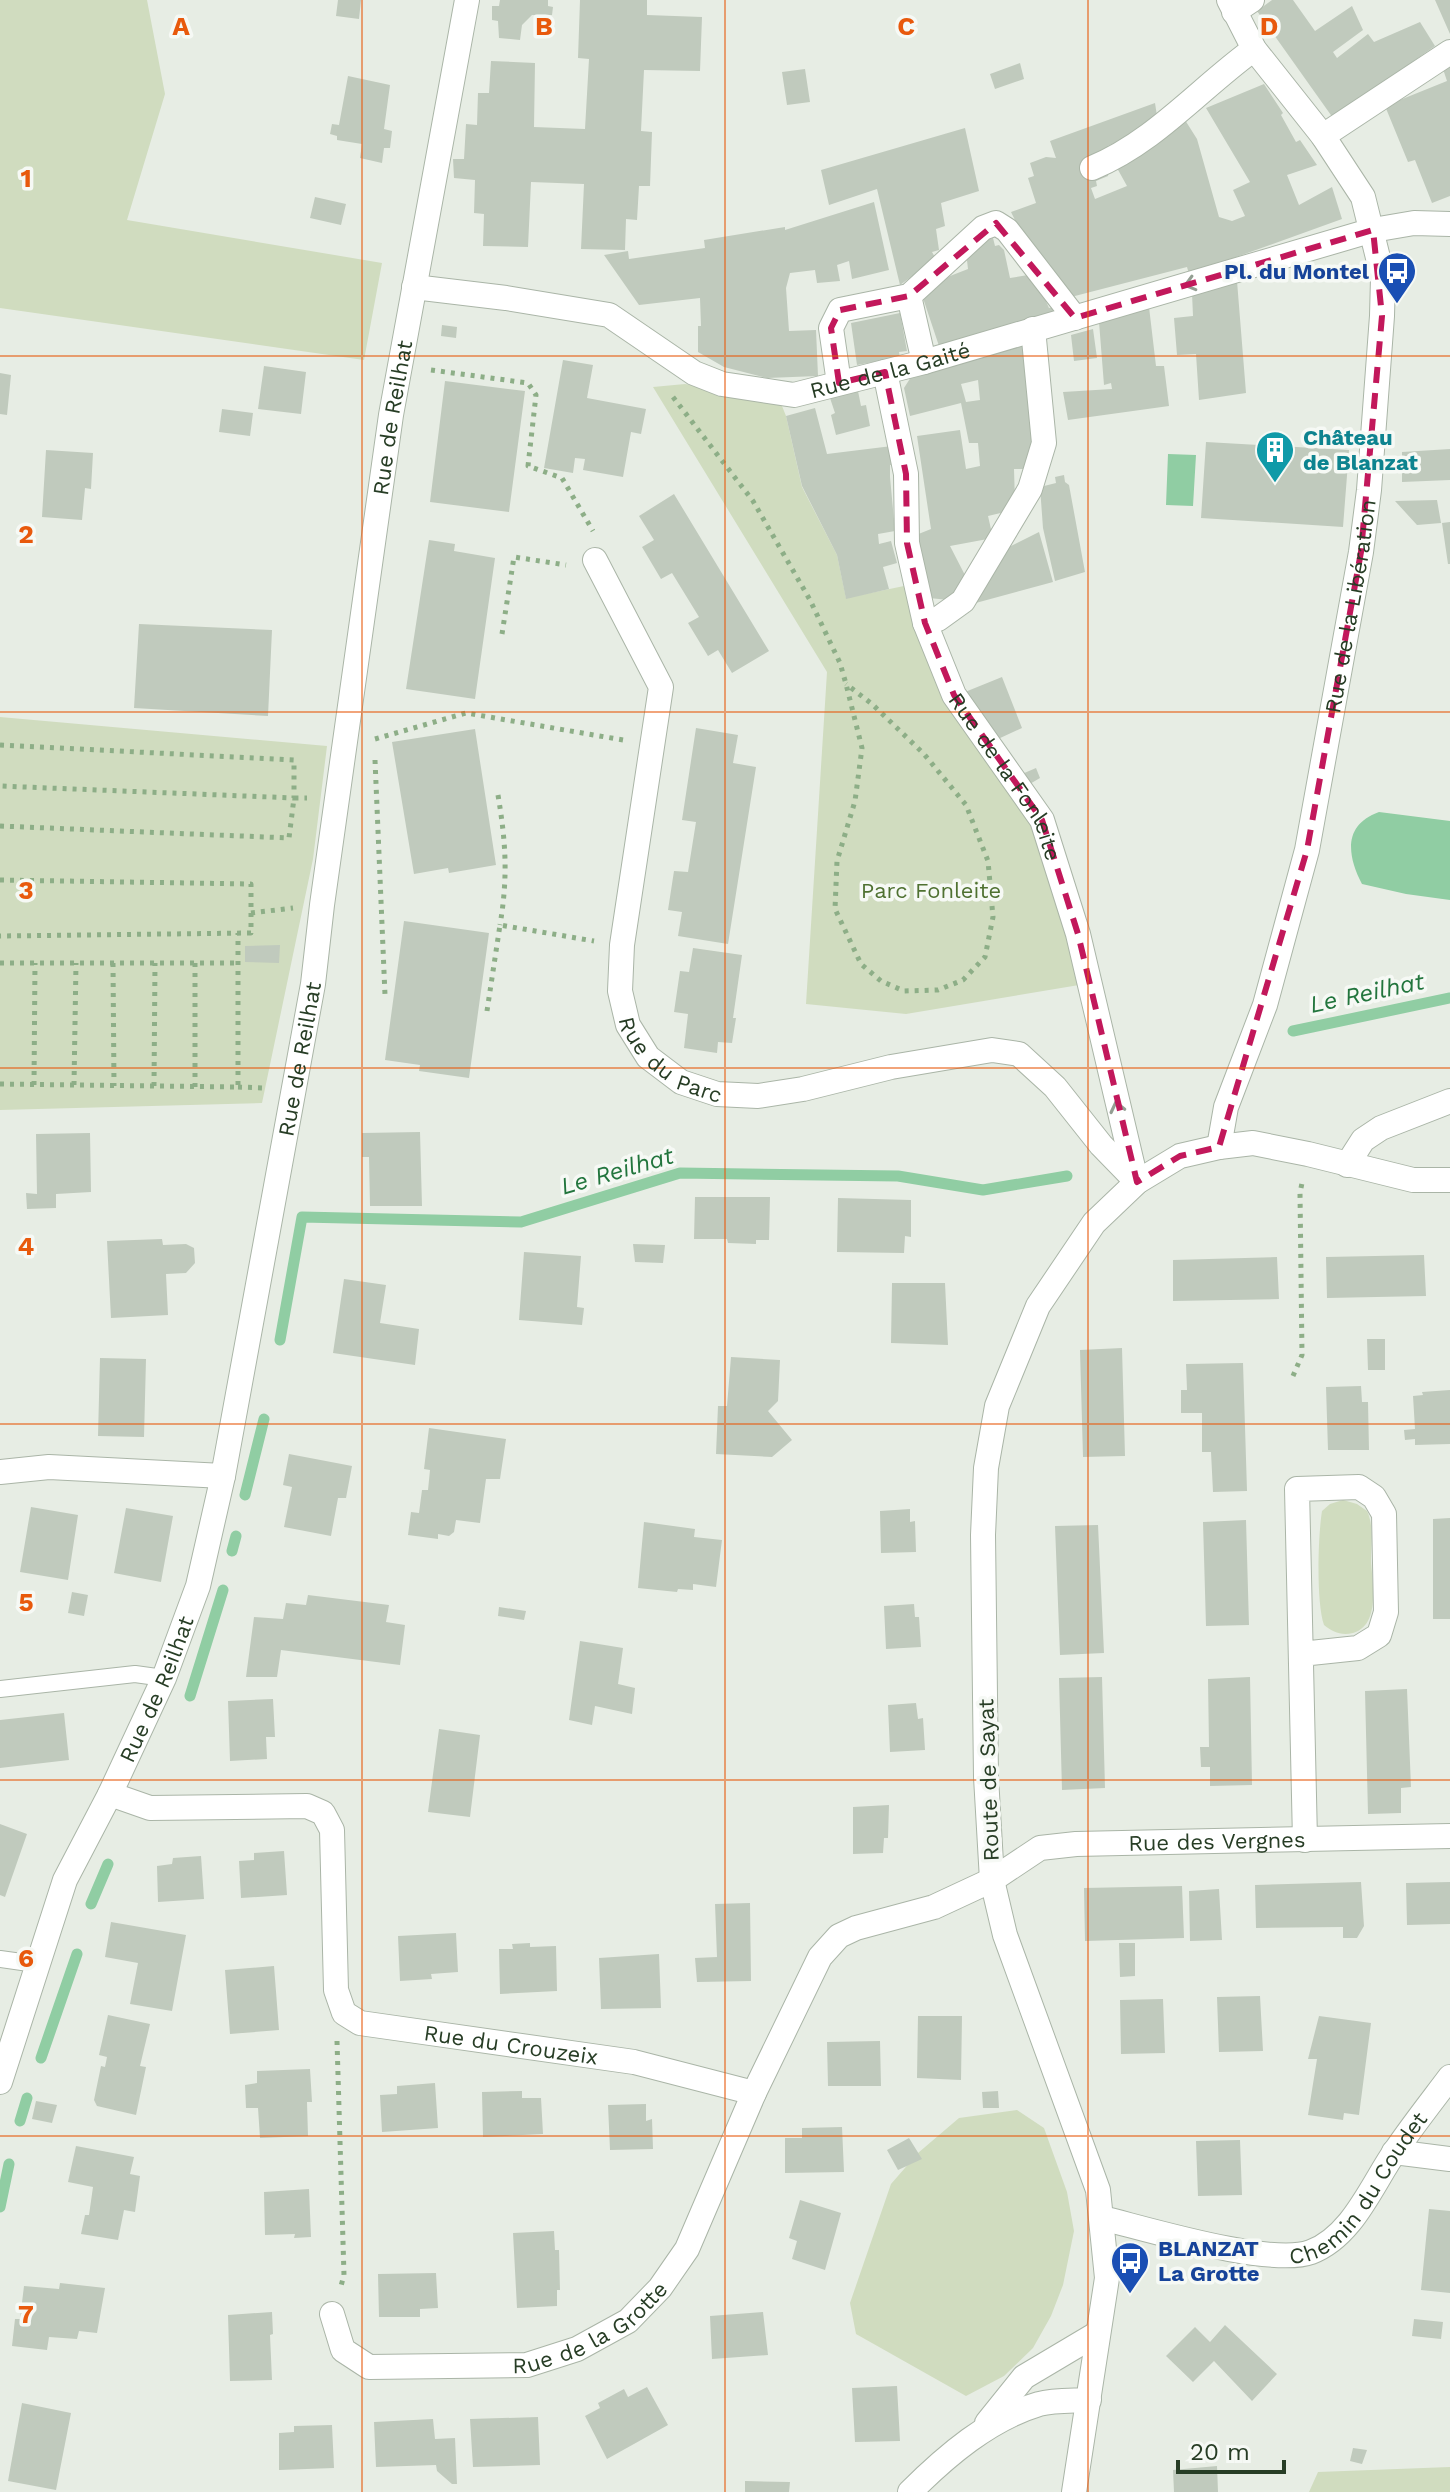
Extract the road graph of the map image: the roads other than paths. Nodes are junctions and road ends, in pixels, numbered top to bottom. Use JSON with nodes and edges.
{"nodes":[{"id":1,"x":467,"y":0,"type":"edge"},
{"id":2,"x":1238,"y":4,"type":"edge"},
{"id":3,"x":1254,"y":49,"type":"junction"},
{"id":4,"x":1450,"y":52,"type":"edge"},
{"id":5,"x":1323,"y":136,"type":"junction"},
{"id":6,"x":1092,"y":168,"type":"dead end"},
{"id":7,"x":1450,"y":224,"type":"edge"},
{"id":8,"x":1373,"y":230,"type":"junction"},
{"id":9,"x":414,"y":287,"type":"junction"},
{"id":10,"x":909,"y":296,"type":"junction"},
{"id":11,"x":1075,"y":318,"type":"junction"},
{"id":12,"x":1033,"y":329,"type":"junction"},
{"id":13,"x":924,"y":362,"type":"junction"},
{"id":14,"x":885,"y":372,"type":"junction"},
{"id":15,"x":839,"y":383,"type":"junction"},
{"id":16,"x":595,"y":560,"type":"road end"},
{"id":17,"x":925,"y":623,"type":"junction"},
{"id":18,"x":1450,"y":1101,"type":"edge"},
{"id":19,"x":1219,"y":1147,"type":"junction"},
{"id":20,"x":1347,"y":1165,"type":"junction"},
{"id":21,"x":1450,"y":1180,"type":"edge"},
{"id":22,"x":1137,"y":1182,"type":"junction"},
{"id":23,"x":0,"y":1472,"type":"edge"},
{"id":24,"x":223,"y":1476,"type":"junction"},
{"id":25,"x":1301,"y":1654,"type":"junction"},
{"id":26,"x":164,"y":1678,"type":"junction"},
{"id":27,"x":0,"y":1689,"type":"edge"},
{"id":28,"x":110,"y":1794,"type":"junction"},
{"id":29,"x":1450,"y":1836,"type":"edge"},
{"id":30,"x":1305,"y":1840,"type":"junction"},
{"id":31,"x":992,"y":1880,"type":"junction"},
{"id":32,"x":0,"y":1959,"type":"edge"},
{"id":33,"x":36,"y":1964,"type":"junction"},
{"id":34,"x":1450,"y":2077,"type":"edge"},
{"id":35,"x":0,"y":2082,"type":"edge"},
{"id":36,"x":754,"y":2093,"type":"junction"},
{"id":37,"x":1394,"y":2152,"type":"junction"},
{"id":38,"x":1450,"y":2159,"type":"edge"},
{"id":39,"x":1102,"y":2218,"type":"junction"},
{"id":40,"x":332,"y":2314,"type":"road end"},
{"id":41,"x":1098,"y":2333,"type":"junction"},
{"id":42,"x":1089,"y":2400,"type":"junction"},
{"id":43,"x":977,"y":2435,"type":"junction"},
{"id":44,"x":910,"y":2492,"type":"edge"},
{"id":45,"x":1074,"y":2492,"type":"edge"}],
"edges":[{"from":1,"to":9,"type":"street","name":"Rue de Reilhat"},
{"from":2,"to":3,"type":"street","name":"Rue de la Libération"},
{"from":3,"to":5,"type":"street","name":"Rue de la Libération"},
{"from":3,"to":6,"type":"street"},
{"from":4,"to":5,"type":"street"},
{"from":5,"to":8,"type":"street","name":"Rue de la Libération"},
{"from":7,"to":8,"type":"street","name":"Rue de la Gaité"},
{"from":8,"to":11,"type":"street","name":"Rue de la Gaité","one_way":true},
{"from":8,"to":19,"type":"street","name":"Rue de la Libération"},
{"from":9,"to":15,"type":"street","name":"Rue de la Gaité"},
{"from":9,"to":24,"type":"street","name":"Rue de Reilhat"},
{"from":10,"to":11,"type":"street"},
{"from":10,"to":13,"type":"street"},
{"from":10,"to":15,"type":"street"},
{"from":11,"to":12,"type":"street","name":"Rue de la Gaité"},
{"from":12,"to":13,"type":"street","name":"Rue de la Gaité"},
{"from":12,"to":17,"type":"street"},
{"from":13,"to":14,"type":"street","name":"Rue de la Gaité"},
{"from":14,"to":15,"type":"street","name":"Rue de la Gaité"},
{"from":14,"to":17,"type":"street","name":"Rue de la Fonleite"},
{"from":16,"to":22,"type":"street","name":"Rue du Parc"},
{"from":22,"to":17,"type":"street","name":"Rue de la Fonleite","one_way":true},
{"from":18,"to":20,"type":"street"},
{"from":19,"to":20,"type":"street","name":"Route de Sayat"},
{"from":19,"to":22,"type":"street","name":"Route de Sayat"},
{"from":20,"to":21,"type":"street","name":"Route de Sayat"},
{"from":22,"to":31,"type":"street","name":"Route de Sayat"},
{"from":23,"to":24,"type":"street"},
{"from":24,"to":26,"type":"street","name":"Rue de Reilhat"},
{"from":25,"to":25,"type":"street"},
{"from":25,"to":30,"type":"street"},
{"from":26,"to":27,"type":"lane"},
{"from":26,"to":28,"type":"street","name":"Rue de Reilhat"},
{"from":28,"to":33,"type":"street","name":"Rue de Reilhat"},
{"from":28,"to":36,"type":"street","name":"Rue du Crouzeix"},
{"from":29,"to":30,"type":"street","name":"Rue des Vergnes"},
{"from":30,"to":31,"type":"street","name":"Rue des Vergnes"},
{"from":31,"to":36,"type":"street"},
{"from":31,"to":39,"type":"street","name":"Route de Sayat"},
{"from":32,"to":33,"type":"lane"},
{"from":33,"to":35,"type":"street","name":"Rue de Reilhat"},
{"from":34,"to":37,"type":"street","name":"Chemin du Coudet"},
{"from":36,"to":40,"type":"street","name":"Rue de la Grotte"},
{"from":37,"to":38,"type":"street"},
{"from":37,"to":39,"type":"street","name":"Chemin du Coudet"},
{"from":39,"to":41,"type":"street","name":"Route de Sayat"},
{"from":41,"to":42,"type":"street","name":"Route de Sayat"},
{"from":41,"to":43,"type":"street"},
{"from":42,"to":43,"type":"street"},
{"from":42,"to":45,"type":"street","name":"Route de Sayat"},
{"from":43,"to":44,"type":"street"}]}
